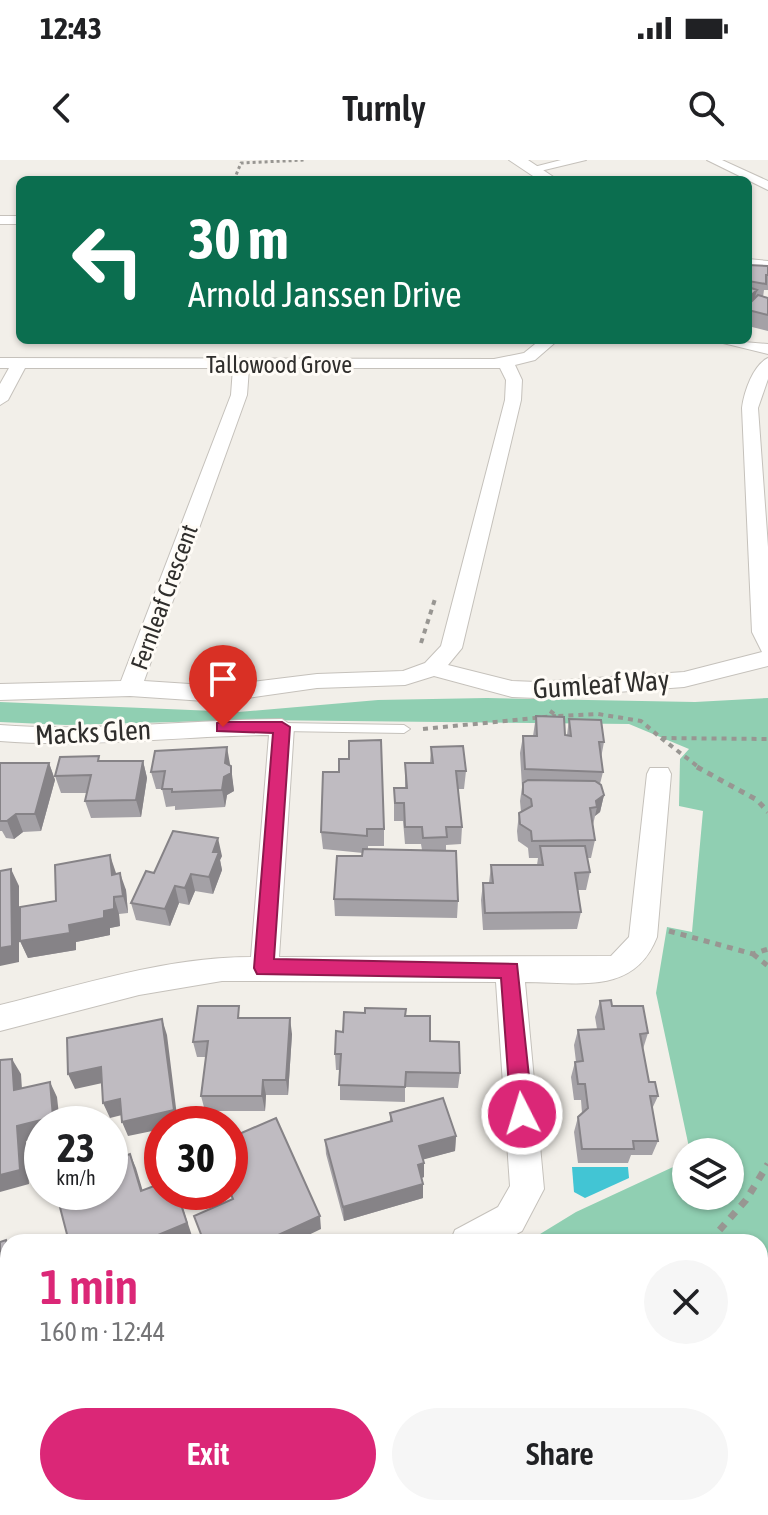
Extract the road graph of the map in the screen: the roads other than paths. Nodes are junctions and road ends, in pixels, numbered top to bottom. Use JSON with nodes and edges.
{"nodes":[{"id":1,"x":517,"y":160,"type":"edge"},
{"id":2,"x":580,"y":160,"type":"edge"},
{"id":3,"x":713,"y":160,"type":"edge"},
{"id":4,"x":532,"y":169,"type":"junction"},
{"id":5,"x":543,"y":176,"type":"edge"},
{"id":6,"x":747,"y":176,"type":"edge"},
{"id":7,"x":546,"y":344,"type":"edge"},
{"id":8,"x":746,"y":344,"type":"edge"},
{"id":9,"x":768,"y":349,"type":"edge"},
{"id":10,"x":0,"y":363,"type":"edge"},
{"id":11,"x":506,"y":363,"type":"junction"},
{"id":12,"x":768,"y":363,"type":"edge"},
{"id":13,"x":19,"y":364,"type":"junction"},
{"id":14,"x":241,"y":365,"type":"junction"},
{"id":15,"x":0,"y":400,"type":"edge"},
{"id":16,"x":768,"y":647,"type":"edge"},
{"id":17,"x":768,"y":658,"type":"edge"},
{"id":18,"x":433,"y":668,"type":"junction"},
{"id":19,"x":130,"y":688,"type":"junction"},
{"id":20,"x":0,"y":692,"type":"edge"},
{"id":21,"x":282,"y":727,"type":"junction"},
{"id":22,"x":404,"y":729,"type":"road end"},
{"id":23,"x":0,"y":733,"type":"edge"},
{"id":24,"x":659,"y":774,"type":"dead end"},
{"id":25,"x":264,"y":968,"type":"junction"},
{"id":26,"x":510,"y":970,"type":"junction"},
{"id":27,"x":0,"y":1018,"type":"edge"},
{"id":28,"x":482,"y":1234,"type":"edge"}],
"edges":[{"from":1,"to":4,"type":"street"},
{"from":2,"to":4,"type":"street"},
{"from":3,"to":6,"type":"street"},
{"from":4,"to":5,"type":"street"},
{"from":7,"to":11,"type":"street","name":"Tallowood Grove"},
{"from":8,"to":9,"type":"street"},
{"from":10,"to":13,"type":"street","name":"Tallowood Grove"},
{"from":11,"to":14,"type":"street","name":"Tallowood Grove"},
{"from":11,"to":18,"type":"street"},
{"from":12,"to":16,"type":"street"},
{"from":13,"to":14,"type":"street","name":"Tallowood Grove"},
{"from":13,"to":15,"type":"street"},
{"from":14,"to":19,"type":"street","name":"Fernleaf Crescent"},
{"from":17,"to":18,"type":"street","name":"Gumleaf Way"},
{"from":18,"to":19,"type":"street","name":"Fernleaf Crescent"},
{"from":19,"to":20,"type":"street"},
{"from":21,"to":22,"type":"lane","name":"Macks Glen"},
{"from":21,"to":23,"type":"street","name":"Macks Glen"},
{"from":21,"to":25,"type":"street"},
{"from":24,"to":26,"type":"street"},
{"from":25,"to":26,"type":"street"},
{"from":25,"to":27,"type":"street"},
{"from":26,"to":28,"type":"street"}]}
